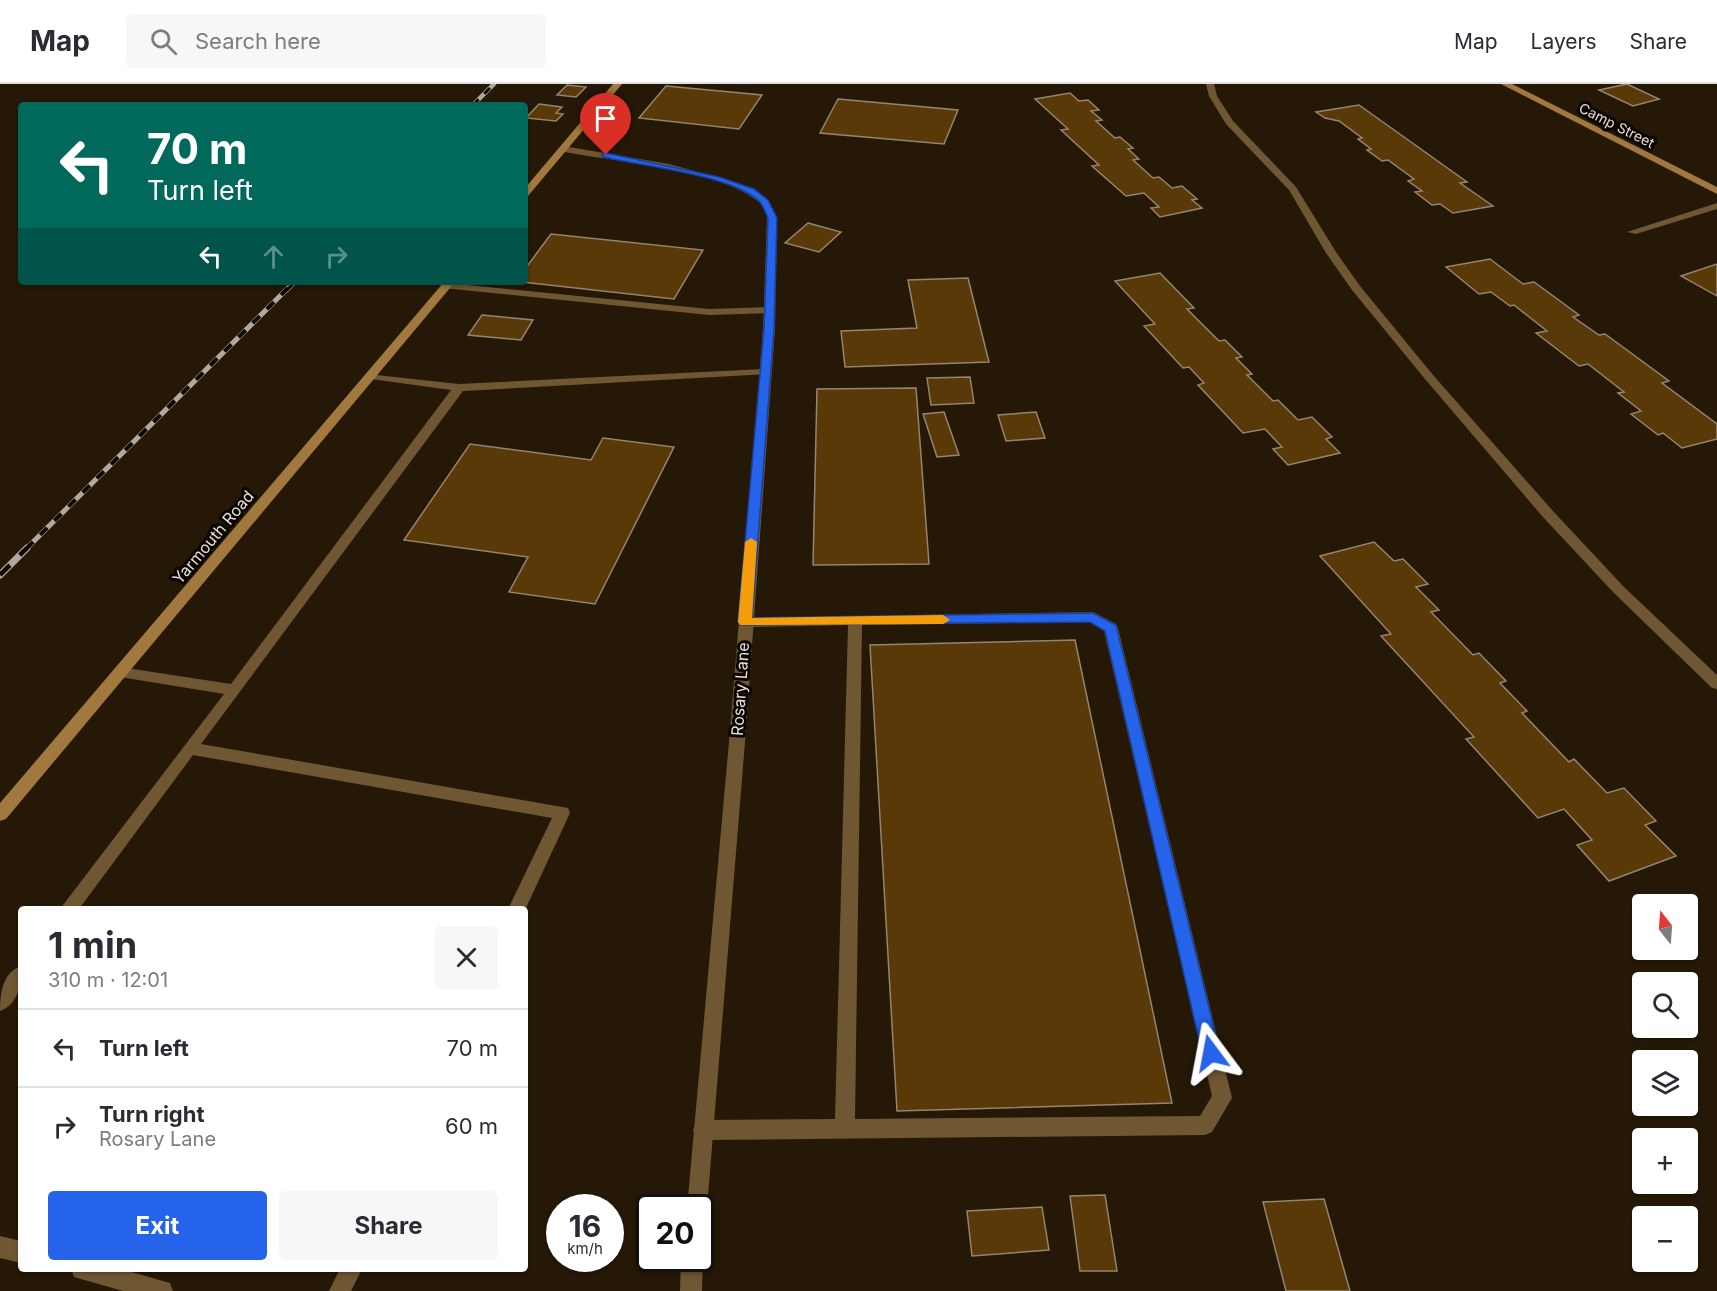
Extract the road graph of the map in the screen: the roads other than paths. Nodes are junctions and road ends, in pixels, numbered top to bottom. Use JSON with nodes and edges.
{"nodes":[{"id":1,"x":618,"y":84,"type":"edge"},
{"id":2,"x":1210,"y":84,"type":"edge"},
{"id":3,"x":1505,"y":84,"type":"edge"},
{"id":4,"x":563,"y":149,"type":"junction"},
{"id":5,"x":528,"y":190,"type":"edge"},
{"id":6,"x":1717,"y":191,"type":"edge"},
{"id":7,"x":1717,"y":206,"type":"edge"},
{"id":8,"x":1632,"y":232,"type":"dead end"},
{"id":9,"x":448,"y":285,"type":"edge"},
{"id":10,"x":458,"y":285,"type":"edge"},
{"id":11,"x":770,"y":310,"type":"junction"},
{"id":12,"x":765,"y":372,"type":"junction"},
{"id":13,"x":371,"y":376,"type":"junction"},
{"id":14,"x":459,"y":388,"type":"junction"},
{"id":15,"x":855,"y":621,"type":"junction"},
{"id":16,"x":745,"y":622,"type":"junction"},
{"id":17,"x":120,"y":672,"type":"junction"},
{"id":18,"x":1717,"y":684,"type":"edge"},
{"id":19,"x":235,"y":690,"type":"junction"},
{"id":20,"x":189,"y":748,"type":"junction"},
{"id":21,"x":0,"y":814,"type":"edge"},
{"id":22,"x":71,"y":906,"type":"edge"},
{"id":23,"x":518,"y":906,"type":"edge"},
{"id":24,"x":18,"y":978,"type":"edge"},
{"id":25,"x":0,"y":1003,"type":"edge"},
{"id":26,"x":845,"y":1128,"type":"junction"},
{"id":27,"x":703,"y":1130,"type":"junction"},
{"id":28,"x":698,"y":1194,"type":"edge"},
{"id":29,"x":0,"y":1247,"type":"edge"},
{"id":30,"x":18,"y":1251,"type":"edge"},
{"id":31,"x":93,"y":1272,"type":"edge"},
{"id":32,"x":350,"y":1272,"type":"edge"},
{"id":33,"x":692,"y":1272,"type":"edge"},
{"id":34,"x":162,"y":1291,"type":"edge"},
{"id":35,"x":340,"y":1291,"type":"edge"},
{"id":36,"x":691,"y":1291,"type":"edge"}],
"edges":[{"from":1,"to":4,"type":"main road"},
{"from":2,"to":18,"type":"street"},
{"from":3,"to":6,"type":"main road","name":"Camp Street"},
{"from":4,"to":5,"type":"main road"},
{"from":4,"to":11,"type":"street","name":"Rosary Lane"},
{"from":7,"to":8,"type":"street"},
{"from":9,"to":13,"type":"main road","name":"Yarmouth Road"},
{"from":10,"to":11,"type":"street"},
{"from":11,"to":12,"type":"street","name":"Rosary Lane"},
{"from":12,"to":14,"type":"street"},
{"from":12,"to":16,"type":"street","name":"Rosary Lane"},
{"from":13,"to":14,"type":"street"},
{"from":13,"to":17,"type":"main road","name":"Yarmouth Road"},
{"from":14,"to":19,"type":"street"},
{"from":15,"to":16,"type":"street"},
{"from":15,"to":26,"type":"street"},
{"from":15,"to":26,"type":"street"},
{"from":16,"to":27,"type":"street","name":"Rosary Lane"},
{"from":17,"to":19,"type":"street"},
{"from":17,"to":21,"type":"main road","name":"Yarmouth Road"},
{"from":19,"to":20,"type":"street"},
{"from":20,"to":22,"type":"street"},
{"from":20,"to":23,"type":"street"},
{"from":24,"to":25,"type":"street"},
{"from":26,"to":27,"type":"street"},
{"from":27,"to":28,"type":"street","name":"Rosary Lane"},
{"from":29,"to":30,"type":"street"},
{"from":31,"to":34,"type":"street"},
{"from":32,"to":35,"type":"street"},
{"from":33,"to":36,"type":"street"}]}
